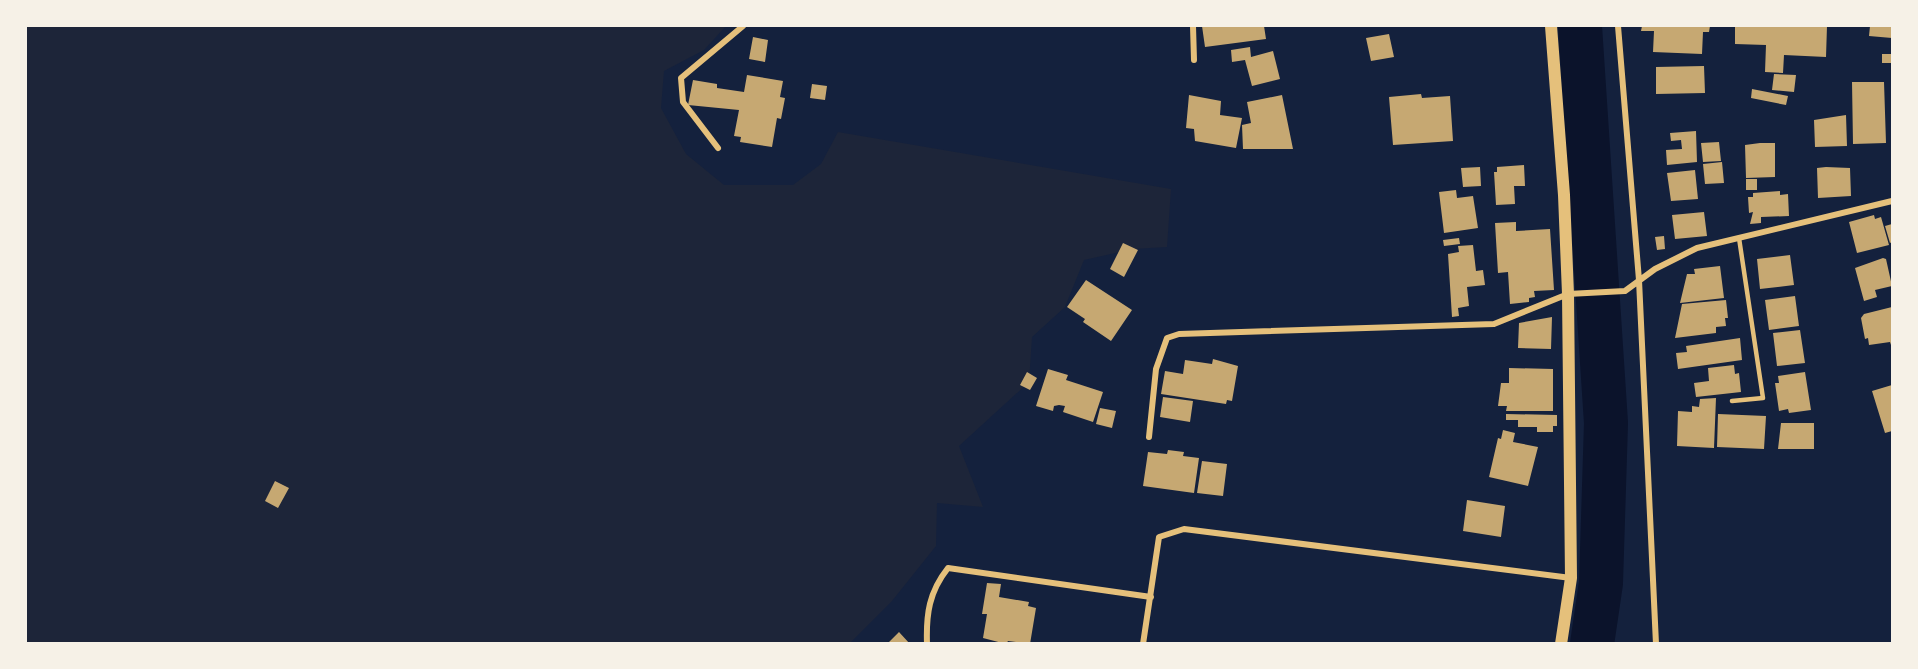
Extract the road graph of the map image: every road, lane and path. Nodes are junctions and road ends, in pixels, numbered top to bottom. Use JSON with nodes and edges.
{"nodes":[{"id":1,"x":742,"y":26,"type":"edge"},
{"id":2,"x":1193,"y":26,"type":"edge"},
{"id":3,"x":1551,"y":26,"type":"edge"},
{"id":4,"x":1618,"y":26,"type":"edge"},
{"id":5,"x":1194,"y":60,"type":"dead end"},
{"id":6,"x":718,"y":148,"type":"dead end"},
{"id":7,"x":1893,"y":201,"type":"edge"},
{"id":8,"x":1739,"y":238,"type":"junction"},
{"id":9,"x":1640,"y":280,"type":"junction"},
{"id":10,"x":1572,"y":294,"type":"junction"},
{"id":11,"x":1732,"y":401,"type":"dead end"},
{"id":12,"x":1149,"y":437,"type":"dead end"},
{"id":13,"x":1571,"y":578,"type":"junction"},
{"id":14,"x":1151,"y":597,"type":"junction"},
{"id":15,"x":927,"y":644,"type":"edge"},
{"id":16,"x":1143,"y":644,"type":"edge"},
{"id":17,"x":1561,"y":644,"type":"edge"},
{"id":18,"x":1656,"y":644,"type":"edge"}],
"edges":[{"from":1,"to":6,"type":"street"},
{"from":2,"to":5,"type":"street"},
{"from":3,"to":10,"type":"main road"},
{"from":4,"to":9,"type":"street"},
{"from":7,"to":8,"type":"street"},
{"from":8,"to":9,"type":"street"},
{"from":8,"to":11,"type":"lane"},
{"from":9,"to":10,"type":"street"},
{"from":9,"to":18,"type":"street"},
{"from":10,"to":12,"type":"street"},
{"from":10,"to":13,"type":"main road"},
{"from":13,"to":14,"type":"street"},
{"from":13,"to":17,"type":"main road"},
{"from":14,"to":15,"type":"street"},
{"from":14,"to":16,"type":"street"}]}
